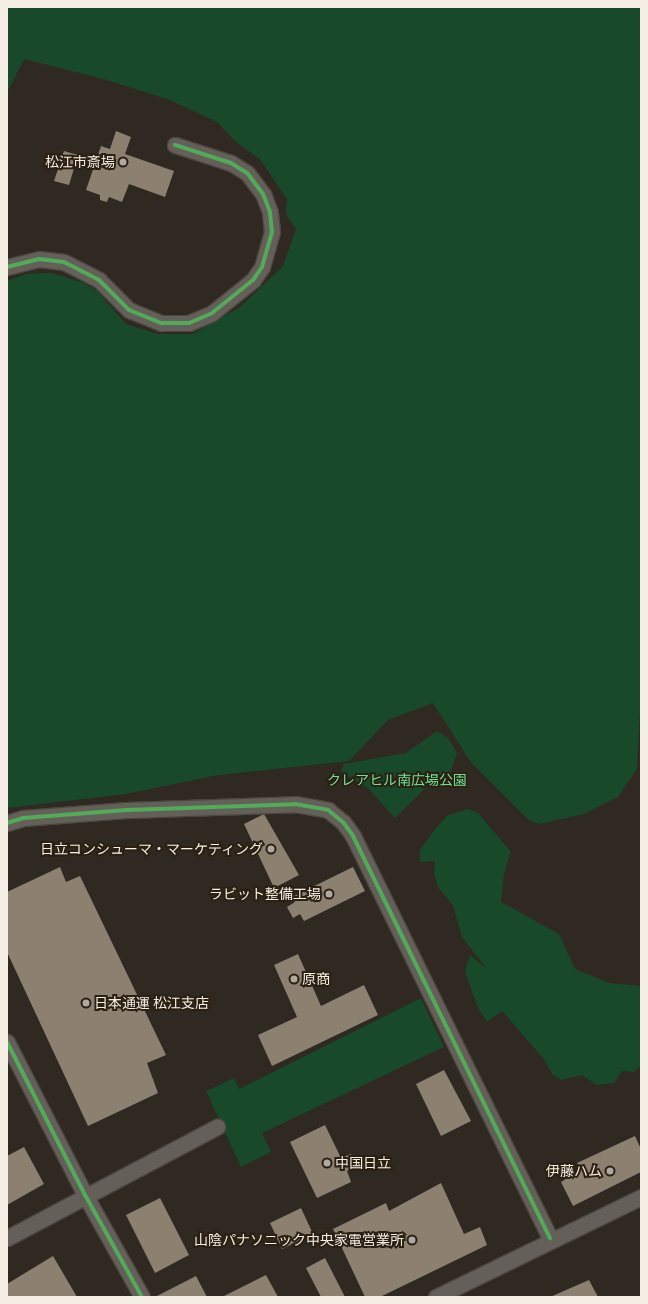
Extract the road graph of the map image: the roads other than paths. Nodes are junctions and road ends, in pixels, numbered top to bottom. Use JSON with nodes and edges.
{"nodes":[{"id":1,"x":175,"y":145,"type":"dead end"},
{"id":2,"x":7,"y":267,"type":"edge"},
{"id":3,"x":7,"y":823,"type":"edge"},
{"id":4,"x":7,"y":1042,"type":"edge"},
{"id":5,"x":217,"y":1127,"type":"dead end"},
{"id":6,"x":85,"y":1195,"type":"junction"},
{"id":7,"x":641,"y":1197,"type":"edge"},
{"id":8,"x":7,"y":1238,"type":"edge"},
{"id":9,"x":550,"y":1238,"type":"junction"},
{"id":10,"x":142,"y":1297,"type":"edge"},
{"id":11,"x":436,"y":1297,"type":"edge"}],
"edges":[{"from":1,"to":2,"type":"street"},
{"from":3,"to":9,"type":"street"},
{"from":4,"to":6,"type":"street"},
{"from":5,"to":6,"type":"street"},
{"from":6,"to":8,"type":"street"},
{"from":6,"to":10,"type":"street"},
{"from":7,"to":9,"type":"street"},
{"from":9,"to":11,"type":"street"}]}
